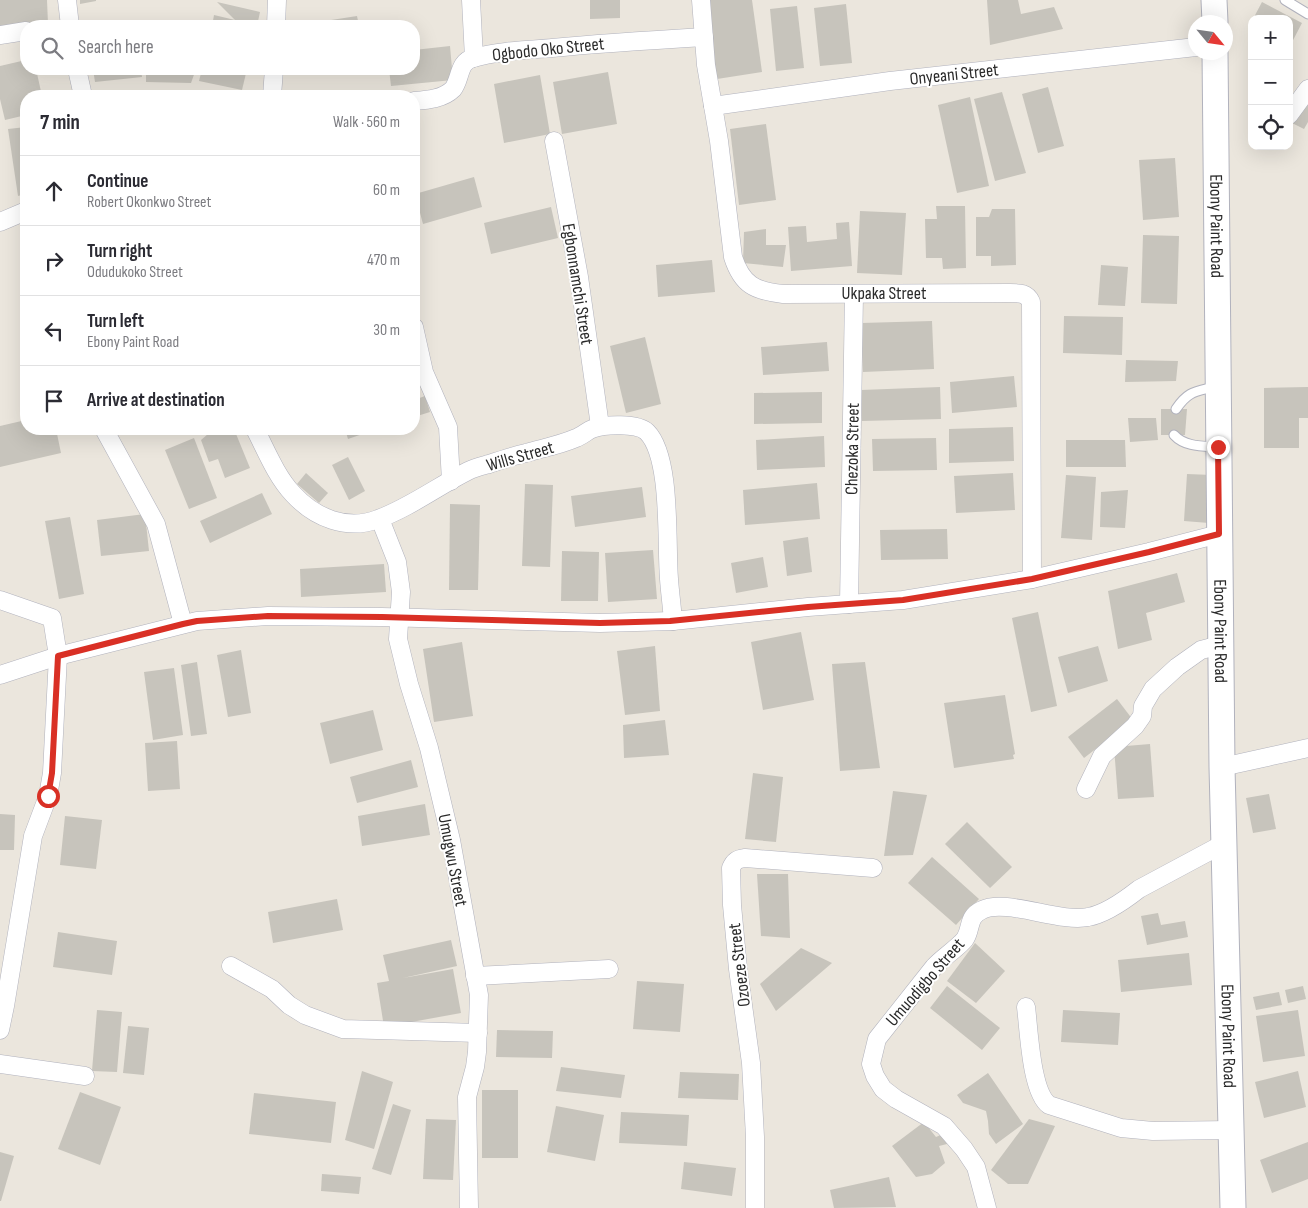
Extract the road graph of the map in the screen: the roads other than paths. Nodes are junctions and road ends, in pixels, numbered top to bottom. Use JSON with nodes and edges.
{"nodes":[{"id":1,"x":67,"y":0,"type":"edge"},
{"id":2,"x":277,"y":0,"type":"edge"},
{"id":3,"x":471,"y":0,"type":"edge"},
{"id":4,"x":701,"y":0,"type":"edge"},
{"id":5,"x":1214,"y":0,"type":"edge"},
{"id":6,"x":1284,"y":0,"type":"edge"},
{"id":7,"x":1308,"y":14,"type":"edge"},
{"id":8,"x":1215,"y":15,"type":"edge"},
{"id":9,"x":69,"y":20,"type":"edge"},
{"id":10,"x":276,"y":20,"type":"edge"},
{"id":11,"x":20,"y":32,"type":"edge"},
{"id":12,"x":0,"y":35,"type":"edge"},
{"id":13,"x":704,"y":37,"type":"junction"},
{"id":14,"x":1188,"y":48,"type":"edge"},
{"id":15,"x":474,"y":58,"type":"junction"},
{"id":16,"x":1215,"y":60,"type":"edge"},
{"id":17,"x":78,"y":75,"type":"edge"},
{"id":18,"x":274,"y":75,"type":"edge"},
{"id":19,"x":1308,"y":89,"type":"edge"},
{"id":20,"x":82,"y":90,"type":"edge"},
{"id":21,"x":272,"y":90,"type":"edge"},
{"id":22,"x":420,"y":100,"type":"edge"},
{"id":23,"x":713,"y":106,"type":"junction"},
{"id":24,"x":1293,"y":110,"type":"edge"},
{"id":25,"x":554,"y":141,"type":"dead end"},
{"id":26,"x":20,"y":214,"type":"edge"},
{"id":27,"x":0,"y":222,"type":"edge"},
{"id":28,"x":854,"y":294,"type":"junction"},
{"id":29,"x":420,"y":354,"type":"edge"},
{"id":30,"x":1218,"y":386,"type":"junction"},
{"id":31,"x":1176,"y":409,"type":"dead end"},
{"id":32,"x":600,"y":426,"type":"junction"},
{"id":33,"x":107,"y":435,"type":"edge"},
{"id":34,"x":258,"y":435,"type":"edge"},
{"id":35,"x":1174,"y":435,"type":"dead end"},
{"id":36,"x":1218,"y":447,"type":"junction"},
{"id":37,"x":451,"y":481,"type":"junction"},
{"id":38,"x":380,"y":519,"type":"junction"},
{"id":39,"x":1219,"y":534,"type":"junction"},
{"id":40,"x":1032,"y":579,"type":"junction"},
{"id":41,"x":0,"y":600,"type":"edge"},
{"id":42,"x":850,"y":604,"type":"junction"},
{"id":43,"x":398,"y":618,"type":"junction"},
{"id":44,"x":673,"y":621,"type":"junction"},
{"id":45,"x":183,"y":624,"type":"junction"},
{"id":46,"x":1220,"y":645,"type":"junction"},
{"id":47,"x":58,"y":656,"type":"junction"},
{"id":48,"x":0,"y":675,"type":"edge"},
{"id":49,"x":1308,"y":748,"type":"edge"},
{"id":50,"x":1222,"y":767,"type":"junction"},
{"id":51,"x":1086,"y":789,"type":"dead end"},
{"id":52,"x":1223,"y":844,"type":"junction"},
{"id":53,"x":873,"y":868,"type":"dead end"},
{"id":54,"x":231,"y":966,"type":"dead end"},
{"id":55,"x":609,"y":969,"type":"dead end"},
{"id":56,"x":475,"y":976,"type":"junction"},
{"id":57,"x":1026,"y":1007,"type":"dead end"},
{"id":58,"x":0,"y":1030,"type":"edge"},
{"id":59,"x":478,"y":1032,"type":"junction"},
{"id":60,"x":0,"y":1064,"type":"edge"},
{"id":61,"x":85,"y":1076,"type":"dead end"},
{"id":62,"x":1231,"y":1130,"type":"junction"},
{"id":63,"x":1231,"y":1207,"type":"edge"},
{"id":64,"x":469,"y":1208,"type":"edge"},
{"id":65,"x":755,"y":1208,"type":"edge"},
{"id":66,"x":987,"y":1208,"type":"edge"}],
"edges":[{"from":1,"to":9,"type":"street"},
{"from":2,"to":10,"type":"street"},
{"from":3,"to":15,"type":"street"},
{"from":4,"to":13,"type":"street","name":"Ukpaka Street"},
{"from":5,"to":8,"type":"street"},
{"from":6,"to":7,"type":"lane"},
{"from":11,"to":12,"type":"street"},
{"from":13,"to":15,"type":"street","name":"Ogbodo Oko Street"},
{"from":13,"to":23,"type":"street","name":"Ukpaka Street"},
{"from":14,"to":23,"type":"street","name":"Onyeani Street"},
{"from":15,"to":22,"type":"street","name":"Ogbodo Oko Street"},
{"from":16,"to":30,"type":"street","name":"Ebony Paint Road"},
{"from":17,"to":20,"type":"street"},
{"from":18,"to":21,"type":"street"},
{"from":19,"to":24,"type":"street"},
{"from":23,"to":28,"type":"street","name":"Ukpaka Street"},
{"from":25,"to":32,"type":"street","name":"Egbonnamchi Street"},
{"from":26,"to":27,"type":"street"},
{"from":28,"to":40,"type":"street","name":"Ukpaka Street"},
{"from":28,"to":42,"type":"street","name":"Chezoka Street"},
{"from":29,"to":37,"type":"street"},
{"from":30,"to":31,"type":"lane"},
{"from":30,"to":36,"type":"street","name":"Ebony Paint Road"},
{"from":32,"to":37,"type":"street","name":"Wills Street"},
{"from":32,"to":44,"type":"street","name":"Wills Street"},
{"from":33,"to":45,"type":"street"},
{"from":34,"to":38,"type":"street","name":"Wills Street"},
{"from":35,"to":36,"type":"lane"},
{"from":36,"to":39,"type":"street","name":"Ebony Paint Road"},
{"from":37,"to":38,"type":"street","name":"Wills Street"},
{"from":38,"to":43,"type":"street","name":"Umugwu Street"},
{"from":39,"to":40,"type":"street"},
{"from":39,"to":46,"type":"street","name":"Ebony Paint Road"},
{"from":40,"to":42,"type":"street"},
{"from":41,"to":47,"type":"street"},
{"from":42,"to":44,"type":"street"},
{"from":43,"to":44,"type":"street"},
{"from":43,"to":45,"type":"street"},
{"from":43,"to":56,"type":"street","name":"Umugwu Street"},
{"from":45,"to":47,"type":"street"},
{"from":46,"to":50,"type":"street","name":"Ebony Paint Road"},
{"from":46,"to":51,"type":"street"},
{"from":47,"to":48,"type":"street"},
{"from":47,"to":58,"type":"street"},
{"from":49,"to":50,"type":"street"},
{"from":50,"to":52,"type":"street","name":"Ebony Paint Road"},
{"from":52,"to":62,"type":"street","name":"Ebony Paint Road"},
{"from":52,"to":66,"type":"street","name":"Umuodigbo Street"},
{"from":53,"to":65,"type":"street","name":"Ozoeze Street"},
{"from":54,"to":59,"type":"street"},
{"from":55,"to":56,"type":"street"},
{"from":56,"to":59,"type":"street","name":"Umugwu Street"},
{"from":57,"to":62,"type":"street"},
{"from":59,"to":64,"type":"street","name":"Umugwu Street"},
{"from":60,"to":61,"type":"street"},
{"from":62,"to":63,"type":"street","name":"Ebony Paint Road"}]}
